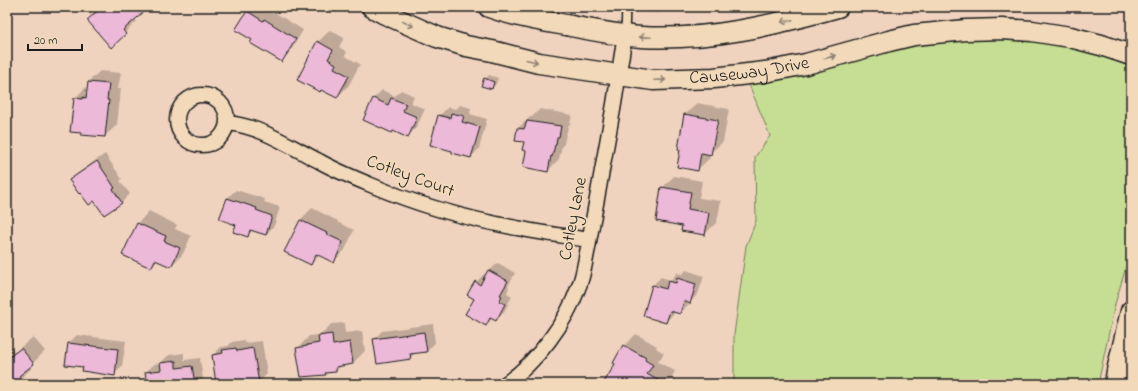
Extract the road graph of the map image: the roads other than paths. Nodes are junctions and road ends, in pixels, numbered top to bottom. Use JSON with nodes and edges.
{"nodes":[{"id":1,"x":372,"y":7,"type":"edge"},
{"id":2,"x":489,"y":7,"type":"edge"},
{"id":3,"x":626,"y":7,"type":"edge"},
{"id":4,"x":838,"y":7,"type":"edge"},
{"id":5,"x":624,"y":35,"type":"junction"},
{"id":6,"x":1131,"y":55,"type":"edge"},
{"id":7,"x":619,"y":75,"type":"junction"},
{"id":8,"x":227,"y":123,"type":"dead end"},
{"id":9,"x":589,"y":240,"type":"junction"},
{"id":10,"x":1131,"y":311,"type":"edge"},
{"id":11,"x":505,"y":384,"type":"edge"},
{"id":12,"x":1115,"y":384,"type":"edge"}],
"edges":[{"from":1,"to":7,"type":"street","name":"Causeway Drive","one_way":true},
{"from":2,"to":5,"type":"street"},
{"from":3,"to":5,"type":"lane"},
{"from":4,"to":5,"type":"street","one_way":true},
{"from":5,"to":7,"type":"street","name":"Cotley Lane"},
{"from":7,"to":6,"type":"street","name":"Causeway Drive","one_way":true},
{"from":7,"to":9,"type":"street","name":"Cotley Lane"},
{"from":8,"to":9,"type":"street","name":"Cotley Court"},
{"from":9,"to":11,"type":"street","name":"Cotley Lane"},
{"from":10,"to":12,"type":"street"}]}
